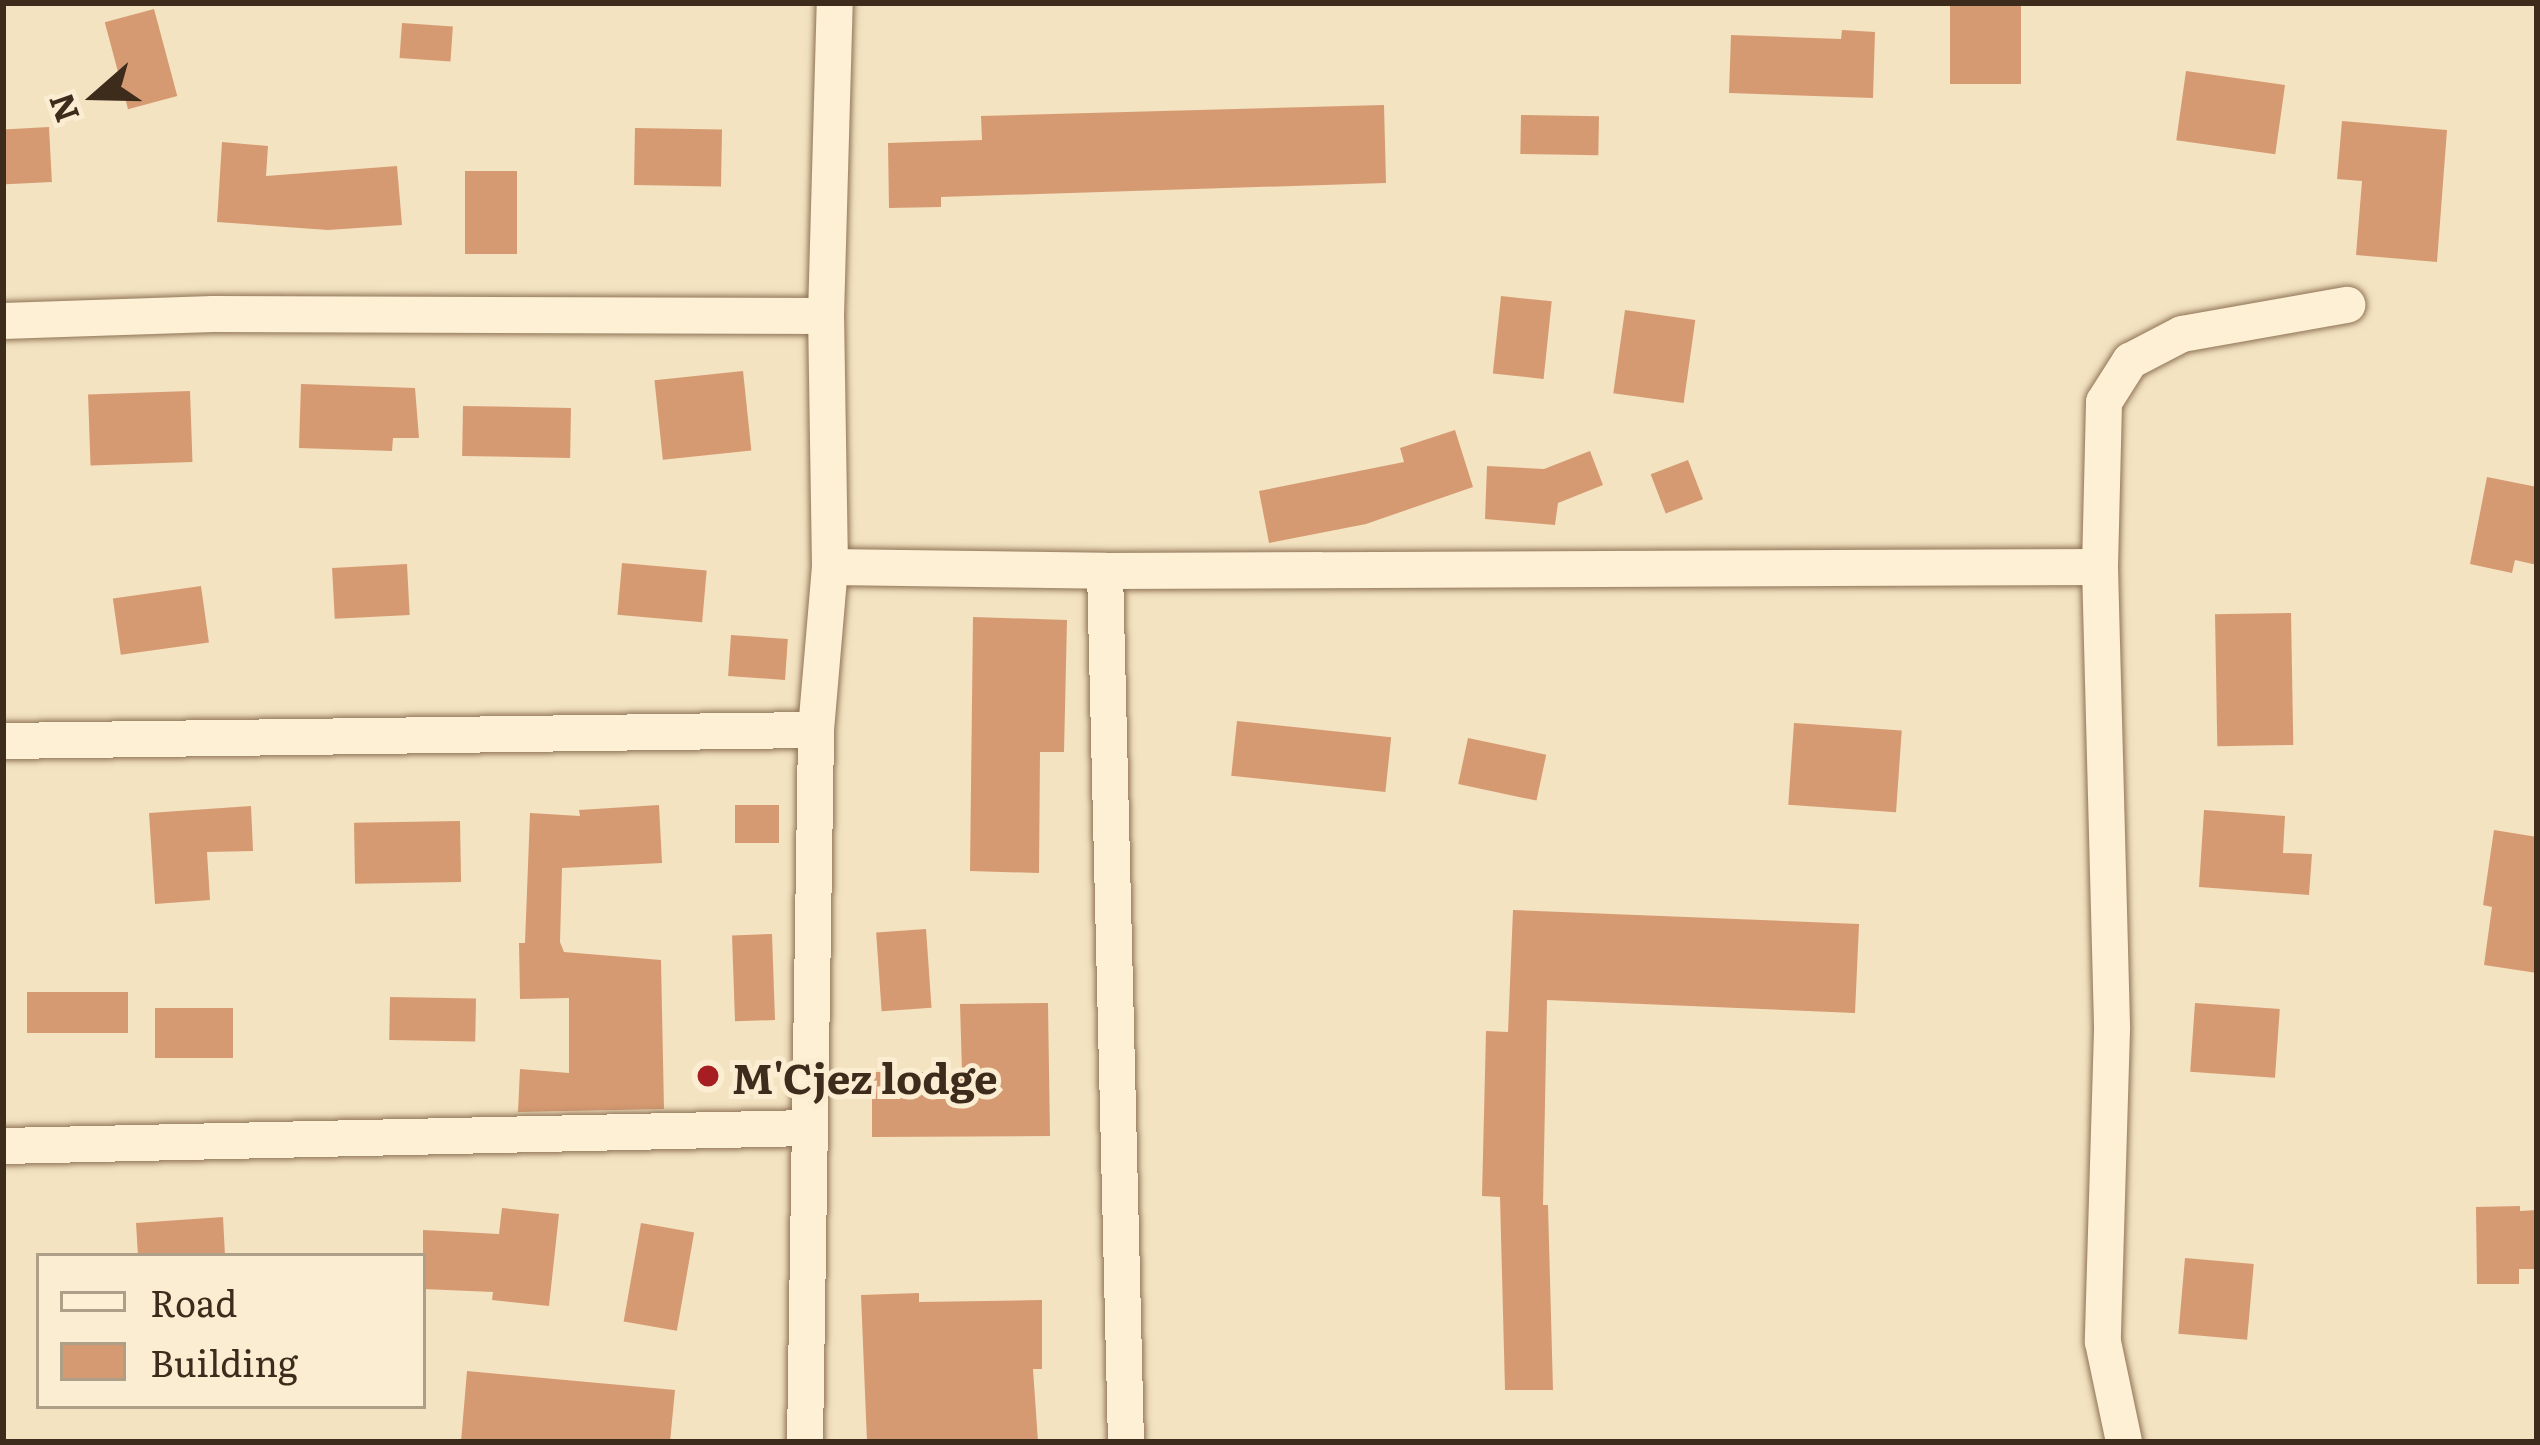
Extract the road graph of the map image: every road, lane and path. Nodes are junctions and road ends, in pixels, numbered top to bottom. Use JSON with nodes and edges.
{"nodes":[{"id":1,"x":835,"y":3,"type":"edge"},
{"id":2,"x":2348,"y":305,"type":"dead end"},
{"id":3,"x":826,"y":316,"type":"junction"},
{"id":4,"x":3,"y":321,"type":"edge"},
{"id":5,"x":830,"y":567,"type":"junction"},
{"id":6,"x":2100,"y":567,"type":"junction"},
{"id":7,"x":1105,"y":572,"type":"junction"},
{"id":8,"x":815,"y":730,"type":"junction"},
{"id":9,"x":3,"y":741,"type":"edge"},
{"id":10,"x":806,"y":1128,"type":"junction"},
{"id":11,"x":3,"y":1146,"type":"edge"},
{"id":12,"x":805,"y":1442,"type":"edge"},
{"id":13,"x":1126,"y":1442,"type":"edge"},
{"id":14,"x":2123,"y":1442,"type":"edge"}],
"edges":[{"from":1,"to":3,"type":"street"},
{"from":2,"to":6,"type":"street"},
{"from":3,"to":4,"type":"street"},
{"from":3,"to":5,"type":"street"},
{"from":5,"to":7,"type":"street"},
{"from":5,"to":8,"type":"street"},
{"from":6,"to":7,"type":"street"},
{"from":6,"to":14,"type":"street"},
{"from":7,"to":13,"type":"street"},
{"from":8,"to":9,"type":"street"},
{"from":8,"to":10,"type":"street"},
{"from":10,"to":11,"type":"street"},
{"from":10,"to":12,"type":"street"}]}
